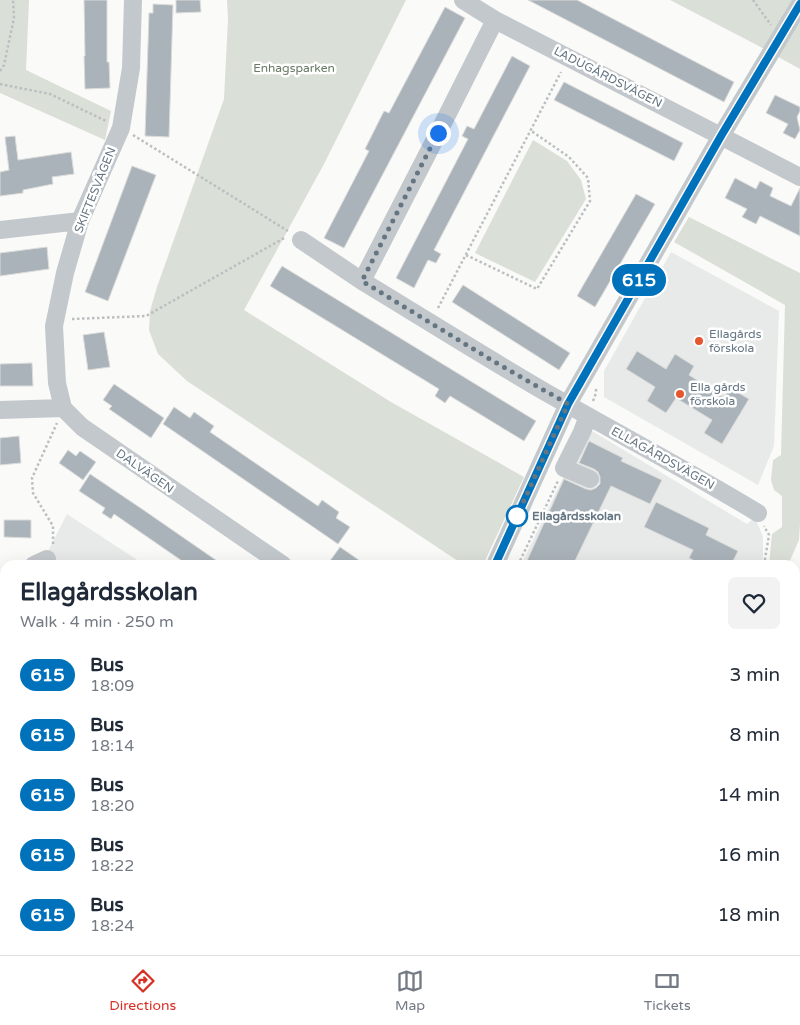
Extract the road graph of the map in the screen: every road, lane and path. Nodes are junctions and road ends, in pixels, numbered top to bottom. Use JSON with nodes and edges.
{"nodes":[{"id":1,"x":13,"y":0,"type":"edge"},
{"id":2,"x":133,"y":0,"type":"edge"},
{"id":3,"x":463,"y":0,"type":"edge"},
{"id":4,"x":753,"y":0,"type":"edge"},
{"id":5,"x":800,"y":4,"type":"edge"},
{"id":6,"x":495,"y":20,"type":"junction"},
{"id":7,"x":783,"y":33,"type":"junction"},
{"id":8,"x":568,"y":57,"type":"junction"},
{"id":9,"x":0,"y":72,"type":"edge"},
{"id":10,"x":0,"y":84,"type":"edge"},
{"id":11,"x":121,"y":128,"type":"junction"},
{"id":12,"x":530,"y":130,"type":"junction"},
{"id":13,"x":721,"y":136,"type":"junction"},
{"id":14,"x":800,"y":177,"type":"edge"},
{"id":15,"x":80,"y":221,"type":"junction"},
{"id":16,"x":0,"y":230,"type":"edge"},
{"id":17,"x":296,"y":237,"type":"junction"},
{"id":18,"x":466,"y":255,"type":"junction"},
{"id":19,"x":362,"y":281,"type":"junction"},
{"id":20,"x":55,"y":320,"type":"junction"},
{"id":21,"x":430,"y":323,"type":"junction"},
{"id":22,"x":568,"y":404,"type":"junction"},
{"id":23,"x":63,"y":408,"type":"junction"},
{"id":24,"x":0,"y":410,"type":"edge"},
{"id":25,"x":588,"y":416,"type":"junction"},
{"id":26,"x":564,"y":468,"type":"junction"},
{"id":27,"x":590,"y":479,"type":"dead end"},
{"id":28,"x":758,"y":513,"type":"joint"},
{"id":29,"x":43,"y":560,"type":"edge"},
{"id":30,"x":276,"y":560,"type":"edge"},
{"id":31,"x":497,"y":560,"type":"edge"},
{"id":32,"x":520,"y":560,"type":"edge"},
{"id":33,"x":765,"y":560,"type":"edge"}],
"edges":[{"from":1,"to":9,"type":"path"},
{"from":2,"to":11,"type":"street","name":"SKIFTESVÄGEN"},
{"from":3,"to":6,"type":"street","name":"LADUGÅRDSVÄGEN"},
{"from":4,"to":7,"type":"path"},
{"from":5,"to":7,"type":"street"},
{"from":6,"to":8,"type":"street","name":"LADUGÅRDSVÄGEN"},
{"from":6,"to":19,"type":"street"},
{"from":7,"to":13,"type":"street"},
{"from":8,"to":12,"type":"path"},
{"from":8,"to":13,"type":"street","name":"LADUGÅRDSVÄGEN"},
{"from":10,"to":11,"type":"path"},
{"from":11,"to":15,"type":"street","name":"SKIFTESVÄGEN"},
{"from":11,"to":17,"type":"path"},
{"from":12,"to":18,"type":"path"},
{"from":12,"to":18,"type":"path"},
{"from":13,"to":14,"type":"street","name":"LADUGÅRDSVÄGEN"},
{"from":13,"to":22,"type":"street"},
{"from":15,"to":16,"type":"street"},
{"from":15,"to":20,"type":"street","name":"SKIFTESVÄGEN"},
{"from":17,"to":19,"type":"street"},
{"from":17,"to":20,"type":"path"},
{"from":18,"to":21,"type":"path"},
{"from":19,"to":21,"type":"street"},
{"from":20,"to":23,"type":"street","name":"SKIFTESVÄGEN"},
{"from":21,"to":22,"type":"street"},
{"from":22,"to":25,"type":"street","name":"ELLAGÅRDSVÄGEN"},
{"from":22,"to":31,"type":"street"},
{"from":23,"to":24,"type":"street"},
{"from":23,"to":29,"type":"path"},
{"from":23,"to":30,"type":"street","name":"DALVÄGEN"},
{"from":25,"to":26,"type":"street"},
{"from":25,"to":28,"type":"street","name":"ELLAGÅRDSVÄGEN"},
{"from":26,"to":27,"type":"street"},
{"from":26,"to":32,"type":"path"},
{"from":28,"to":33,"type":"path"}]}
